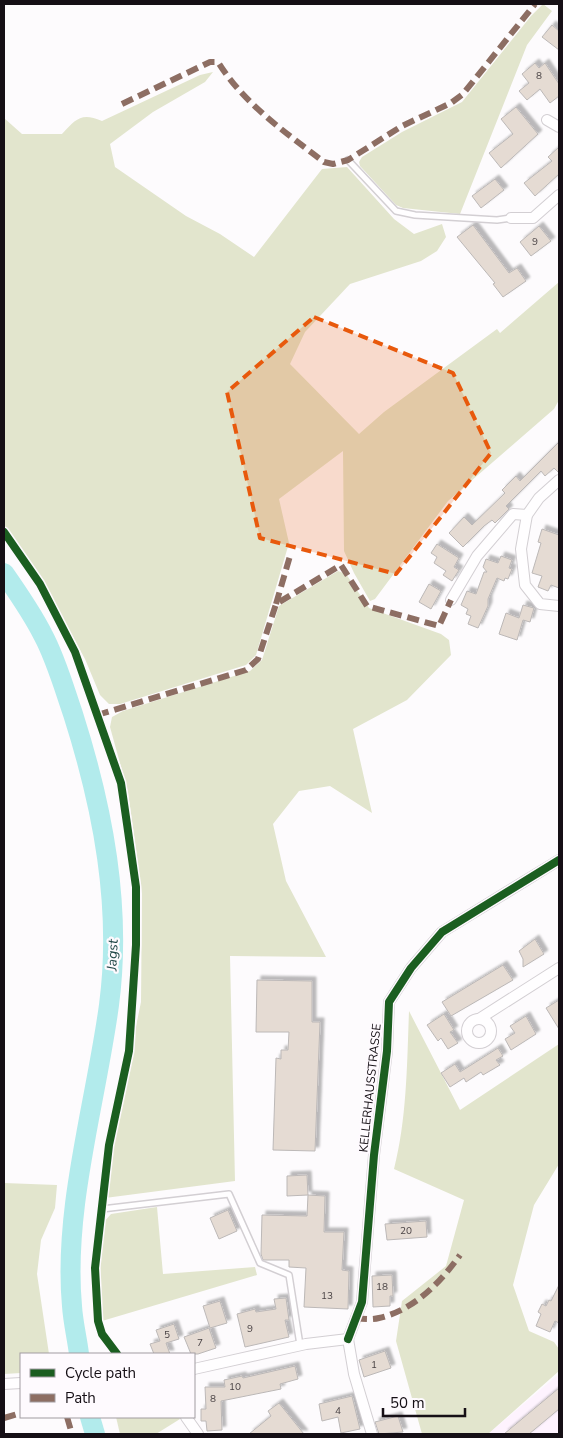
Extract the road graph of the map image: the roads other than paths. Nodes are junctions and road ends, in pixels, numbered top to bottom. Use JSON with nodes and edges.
{"nodes":[{"id":1,"x":547,"y":120,"type":"dead end"},
{"id":2,"x":559,"y":127,"type":"edge"},
{"id":3,"x":348,"y":160,"type":"dead end"},
{"id":4,"x":559,"y":195,"type":"edge"},
{"id":5,"x":511,"y":218,"type":"joint"},
{"id":6,"x":559,"y":480,"type":"edge"},
{"id":7,"x":527,"y":515,"type":"junction"},
{"id":8,"x":451,"y":600,"type":"dead end"},
{"id":9,"x":559,"y":606,"type":"edge"},
{"id":10,"x":559,"y":860,"type":"edge"},
{"id":11,"x":559,"y":968,"type":"edge"},
{"id":12,"x":479,"y":1019,"type":"dead end"},
{"id":13,"x":102,"y":1209,"type":"dead end"},
{"id":14,"x":348,"y":1339,"type":"junction"},
{"id":15,"x":300,"y":1346,"type":"junction"},
{"id":16,"x":195,"y":1369,"type":"edge"},
{"id":17,"x":20,"y":1383,"type":"edge"},
{"id":18,"x":4,"y":1384,"type":"edge"},
{"id":19,"x":187,"y":1418,"type":"edge"},
{"id":20,"x":198,"y":1434,"type":"edge"},
{"id":21,"x":372,"y":1434,"type":"edge"}],
"edges":[{"from":1,"to":2,"type":"street"},
{"from":3,"to":5,"type":"lane"},
{"from":4,"to":5,"type":"street"},
{"from":6,"to":7,"type":"street"},
{"from":7,"to":8,"type":"street"},
{"from":7,"to":9,"type":"street"},
{"from":10,"to":14,"type":"street","name":"KELLERHAUSSTRASSE"},
{"from":11,"to":12,"type":"street"},
{"from":13,"to":15,"type":"lane"},
{"from":14,"to":15,"type":"street"},
{"from":14,"to":21,"type":"street"},
{"from":15,"to":16,"type":"street"},
{"from":17,"to":18,"type":"street"},
{"from":19,"to":20,"type":"street"}]}
